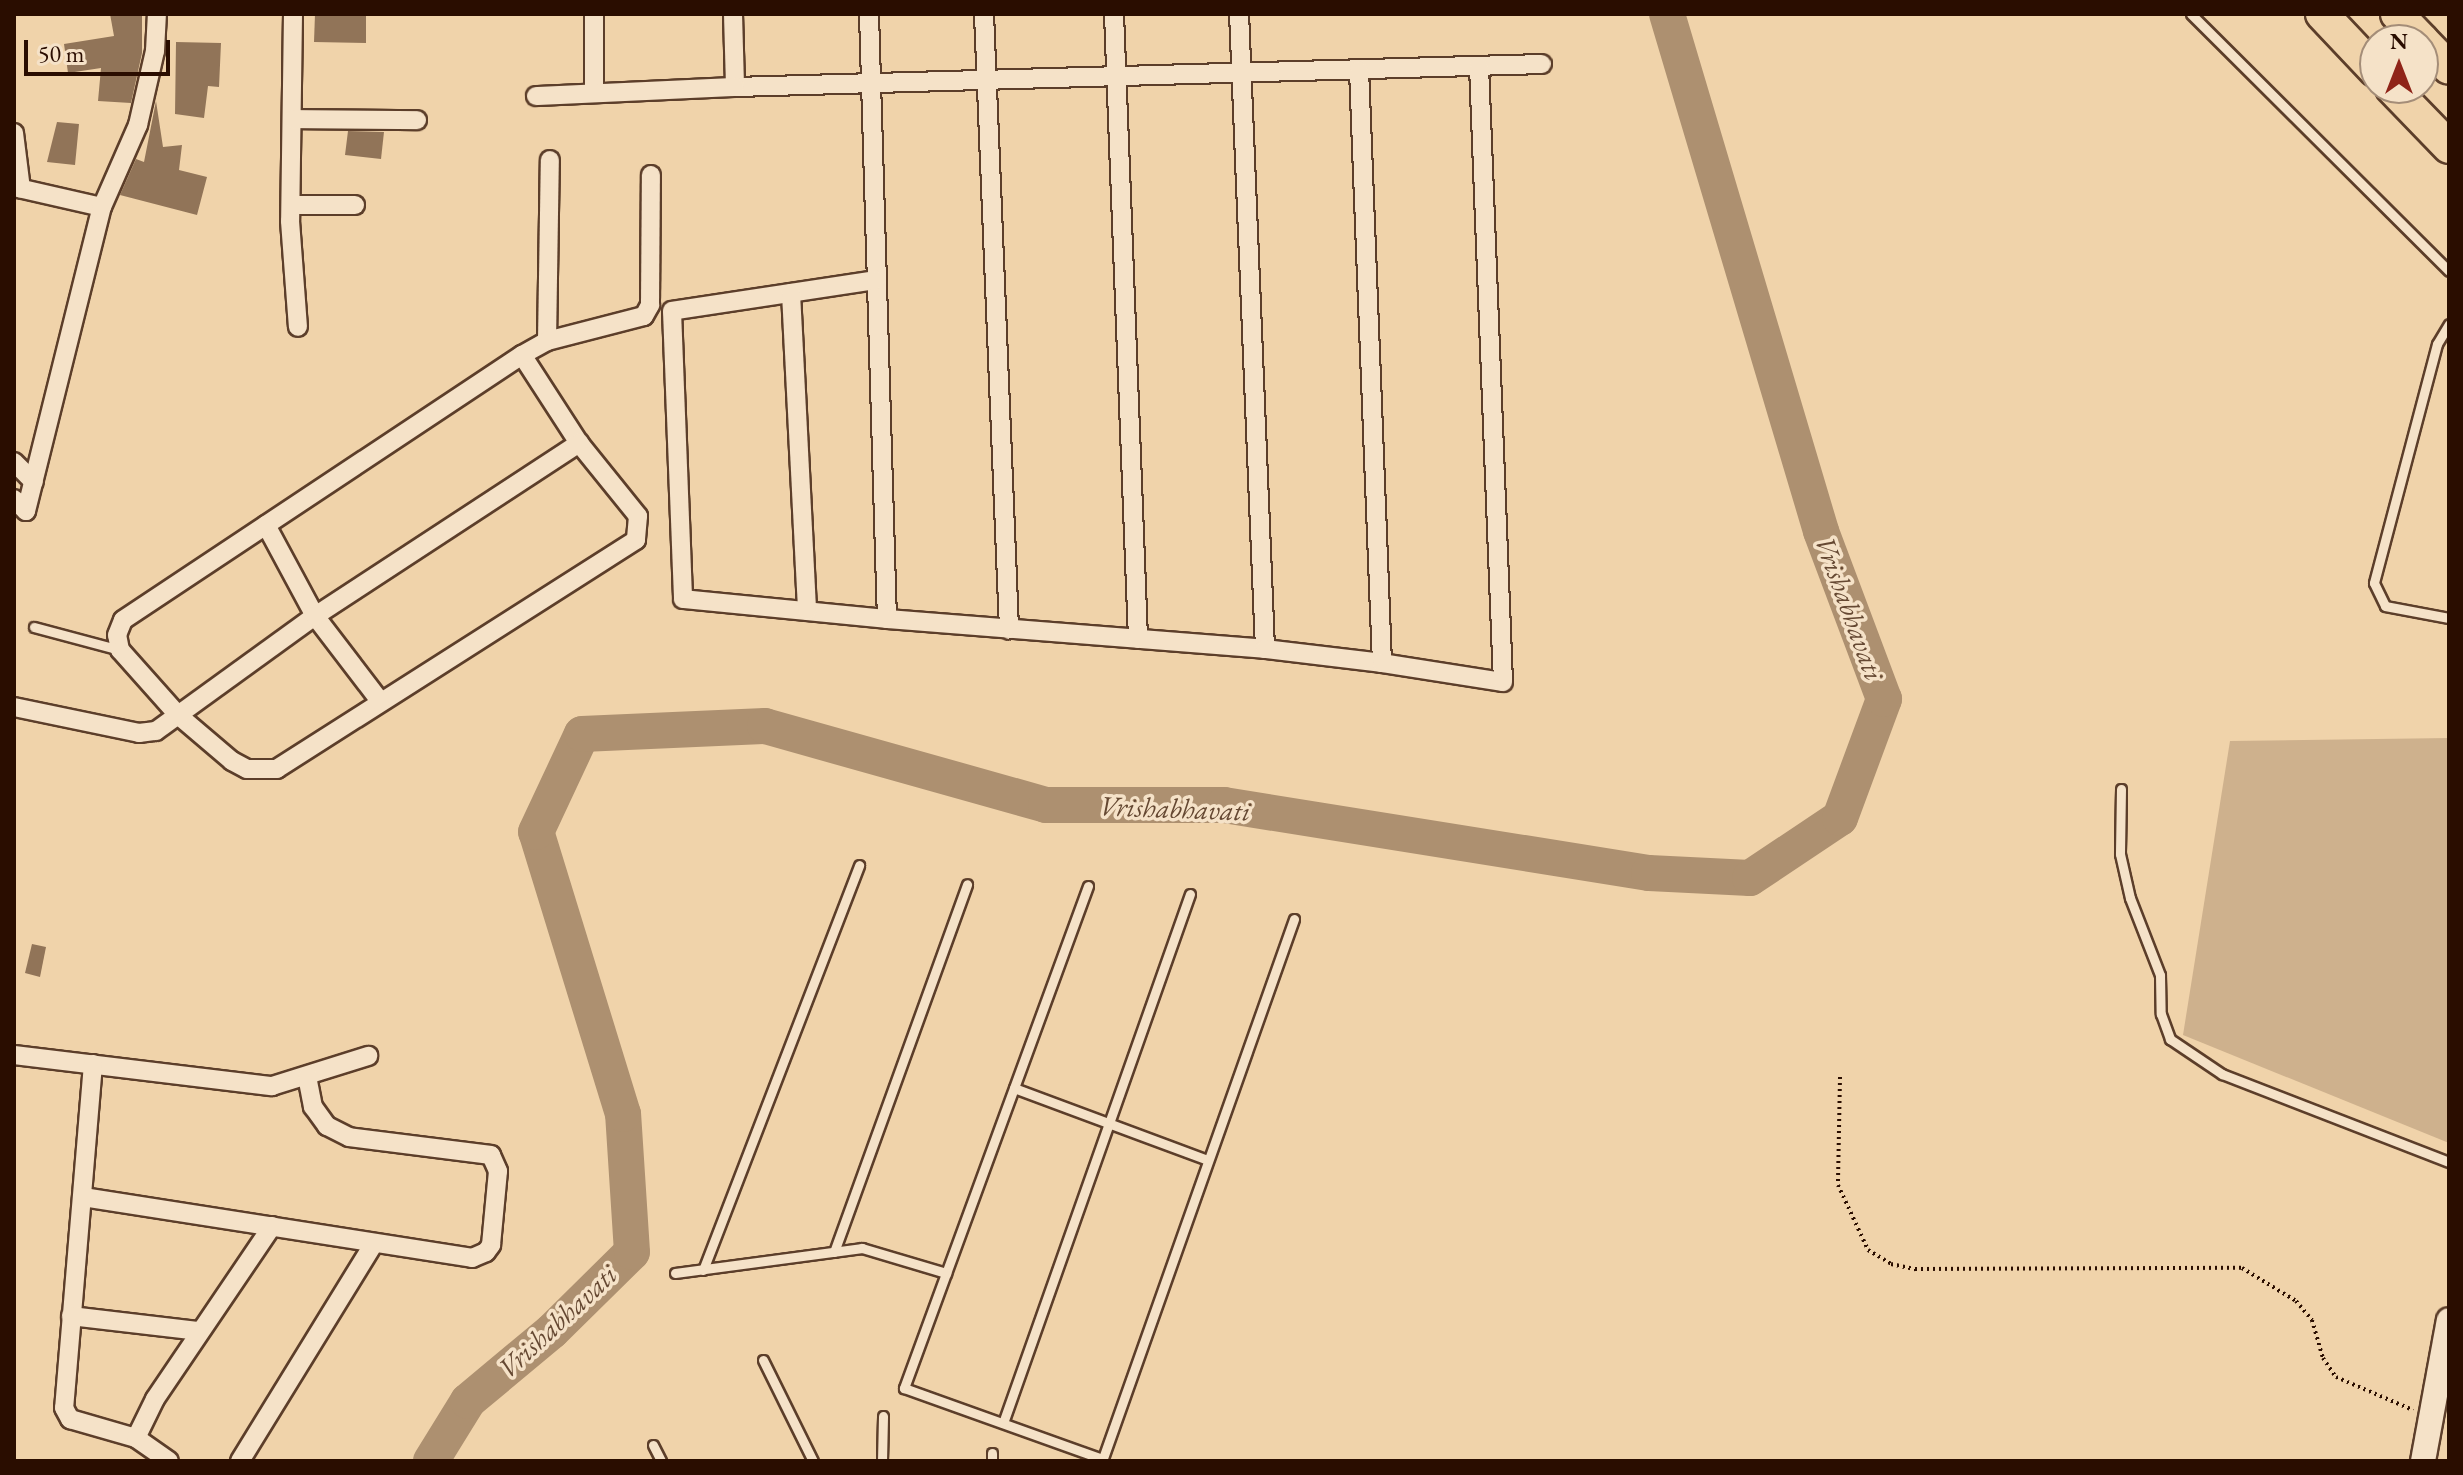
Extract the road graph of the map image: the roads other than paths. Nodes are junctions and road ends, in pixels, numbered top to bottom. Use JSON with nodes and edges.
{"nodes":[{"id":1,"x":157,"y":14,"type":"edge"},
{"id":2,"x":293,"y":14,"type":"edge"},
{"id":3,"x":594,"y":14,"type":"edge"},
{"id":4,"x":733,"y":14,"type":"edge"},
{"id":5,"x":869,"y":14,"type":"edge"},
{"id":6,"x":984,"y":14,"type":"edge"},
{"id":7,"x":1114,"y":14,"type":"edge"},
{"id":8,"x":1239,"y":14,"type":"edge"},
{"id":9,"x":2191,"y":14,"type":"edge"},
{"id":10,"x":2322,"y":14,"type":"edge"},
{"id":11,"x":2359,"y":53,"type":"edge"},
{"id":12,"x":1542,"y":64,"type":"dead end"},
{"id":13,"x":1479,"y":66,"type":"junction"},
{"id":14,"x":1359,"y":70,"type":"junction"},
{"id":15,"x":1241,"y":73,"type":"junction"},
{"id":16,"x":1117,"y":75,"type":"junction"},
{"id":17,"x":988,"y":82,"type":"junction"},
{"id":18,"x":870,"y":84,"type":"junction"},
{"id":19,"x":735,"y":87,"type":"junction"},
{"id":20,"x":594,"y":93,"type":"junction"},
{"id":21,"x":536,"y":96,"type":"dead end"},
{"id":22,"x":2407,"y":104,"type":"edge"},
{"id":23,"x":293,"y":119,"type":"junction"},
{"id":24,"x":417,"y":120,"type":"dead end"},
{"id":25,"x":14,"y":133,"type":"edge"},
{"id":26,"x":2449,"y":147,"type":"edge"},
{"id":27,"x":550,"y":160,"type":"dead end"},
{"id":28,"x":651,"y":175,"type":"dead end"},
{"id":29,"x":18,"y":188,"type":"edge"},
{"id":30,"x":291,"y":205,"type":"junction"},
{"id":31,"x":355,"y":205,"type":"dead end"},
{"id":32,"x":102,"y":207,"type":"junction"},
{"id":33,"x":2449,"y":271,"type":"edge"},
{"id":34,"x":876,"y":280,"type":"junction"},
{"id":35,"x":791,"y":293,"type":"junction"},
{"id":36,"x":2449,"y":324,"type":"edge"},
{"id":37,"x":298,"y":327,"type":"dead end"},
{"id":38,"x":547,"y":341,"type":"junction"},
{"id":39,"x":522,"y":355,"type":"junction"},
{"id":40,"x":579,"y":443,"type":"junction"},
{"id":41,"x":14,"y":462,"type":"edge"},
{"id":42,"x":34,"y":482,"type":"junction"},
{"id":43,"x":14,"y":499,"type":"edge"},
{"id":44,"x":266,"y":525,"type":"junction"},
{"id":45,"x":807,"y":611,"type":"junction"},
{"id":46,"x":315,"y":616,"type":"junction"},
{"id":47,"x":2449,"y":618,"type":"edge"},
{"id":48,"x":887,"y":619,"type":"junction"},
{"id":49,"x":34,"y":627,"type":"dead end"},
{"id":50,"x":1009,"y":629,"type":"junction"},
{"id":51,"x":1138,"y":639,"type":"junction"},
{"id":52,"x":1265,"y":649,"type":"junction"},
{"id":53,"x":120,"y":650,"type":"junction"},
{"id":54,"x":1382,"y":663,"type":"junction"},
{"id":55,"x":380,"y":701,"type":"junction"},
{"id":56,"x":15,"y":710,"type":"edge"},
{"id":57,"x":178,"y":715,"type":"junction"},
{"id":58,"x":2121,"y":789,"type":"dead end"},
{"id":59,"x":859,"y":865,"type":"dead end"},
{"id":60,"x":967,"y":884,"type":"dead end"},
{"id":61,"x":1088,"y":886,"type":"dead end"},
{"id":62,"x":1190,"y":894,"type":"dead end"},
{"id":63,"x":1294,"y":919,"type":"dead end"},
{"id":64,"x":14,"y":1055,"type":"edge"},
{"id":65,"x":368,"y":1056,"type":"dead end"},
{"id":66,"x":93,"y":1064,"type":"junction"},
{"id":67,"x":307,"y":1077,"type":"junction"},
{"id":68,"x":1014,"y":1088,"type":"junction"},
{"id":69,"x":1109,"y":1123,"type":"junction"},
{"id":70,"x":1208,"y":1160,"type":"junction"},
{"id":71,"x":2449,"y":1162,"type":"edge"},
{"id":72,"x":83,"y":1197,"type":"junction"},
{"id":73,"x":272,"y":1226,"type":"junction"},
{"id":74,"x":374,"y":1243,"type":"junction"},
{"id":75,"x":834,"y":1252,"type":"junction"},
{"id":76,"x":703,"y":1270,"type":"junction"},
{"id":77,"x":675,"y":1273,"type":"dead end"},
{"id":78,"x":946,"y":1273,"type":"junction"},
{"id":79,"x":71,"y":1316,"type":"junction"},
{"id":80,"x":2449,"y":1320,"type":"edge"},
{"id":81,"x":199,"y":1331,"type":"junction"},
{"id":82,"x":763,"y":1360,"type":"dead end"},
{"id":83,"x":883,"y":1416,"type":"dead end"},
{"id":84,"x":1003,"y":1423,"type":"junction"},
{"id":85,"x":136,"y":1438,"type":"junction"},
{"id":86,"x":653,"y":1445,"type":"dead end"},
{"id":87,"x":1102,"y":1460,"type":"edge"},
{"id":88,"x":169,"y":1461,"type":"edge"},
{"id":89,"x":240,"y":1461,"type":"edge"},
{"id":90,"x":661,"y":1461,"type":"edge"},
{"id":91,"x":813,"y":1461,"type":"edge"},
{"id":92,"x":882,"y":1461,"type":"edge"},
{"id":93,"x":2423,"y":1461,"type":"edge"}],
"edges":[{"from":1,"to":32,"type":"street"},
{"from":2,"to":23,"type":"street"},
{"from":3,"to":20,"type":"street"},
{"from":4,"to":19,"type":"street"},
{"from":5,"to":18,"type":"street"},
{"from":6,"to":17,"type":"street"},
{"from":7,"to":16,"type":"street"},
{"from":8,"to":15,"type":"street"},
{"from":9,"to":33,"type":"lane"},
{"from":10,"to":11,"type":"highway"},
{"from":12,"to":13,"type":"street"},
{"from":13,"to":14,"type":"street"},
{"from":13,"to":54,"type":"street"},
{"from":14,"to":15,"type":"street"},
{"from":14,"to":54,"type":"street"},
{"from":15,"to":16,"type":"street"},
{"from":15,"to":52,"type":"street"},
{"from":16,"to":17,"type":"street"},
{"from":16,"to":51,"type":"street"},
{"from":17,"to":18,"type":"street"},
{"from":17,"to":50,"type":"street"},
{"from":18,"to":19,"type":"street"},
{"from":18,"to":34,"type":"street"},
{"from":19,"to":20,"type":"street"},
{"from":20,"to":21,"type":"street"},
{"from":22,"to":26,"type":"highway"},
{"from":23,"to":24,"type":"street"},
{"from":23,"to":30,"type":"street"},
{"from":25,"to":29,"type":"street"},
{"from":27,"to":38,"type":"street"},
{"from":28,"to":38,"type":"street"},
{"from":29,"to":32,"type":"street"},
{"from":30,"to":31,"type":"street"},
{"from":30,"to":37,"type":"street"},
{"from":32,"to":42,"type":"street"},
{"from":34,"to":35,"type":"street"},
{"from":34,"to":48,"type":"street"},
{"from":35,"to":45,"type":"street"},
{"from":35,"to":45,"type":"street"},
{"from":36,"to":47,"type":"lane"},
{"from":38,"to":39,"type":"street"},
{"from":39,"to":40,"type":"street"},
{"from":39,"to":44,"type":"street"},
{"from":40,"to":46,"type":"street"},
{"from":40,"to":55,"type":"street"},
{"from":41,"to":42,"type":"street"},
{"from":42,"to":43,"type":"street"},
{"from":44,"to":46,"type":"street"},
{"from":44,"to":53,"type":"street"},
{"from":45,"to":48,"type":"street"},
{"from":46,"to":55,"type":"street"},
{"from":46,"to":57,"type":"street"},
{"from":48,"to":50,"type":"street"},
{"from":49,"to":53,"type":"lane"},
{"from":50,"to":51,"type":"street"},
{"from":51,"to":52,"type":"street"},
{"from":52,"to":54,"type":"street"},
{"from":53,"to":57,"type":"street"},
{"from":55,"to":57,"type":"street"},
{"from":56,"to":57,"type":"street"},
{"from":58,"to":71,"type":"lane"},
{"from":59,"to":76,"type":"lane"},
{"from":60,"to":75,"type":"lane"},
{"from":61,"to":68,"type":"lane"},
{"from":62,"to":69,"type":"lane"},
{"from":63,"to":70,"type":"lane"},
{"from":64,"to":66,"type":"street"},
{"from":65,"to":67,"type":"street"},
{"from":66,"to":67,"type":"street"},
{"from":66,"to":72,"type":"street"},
{"from":67,"to":74,"type":"street"},
{"from":68,"to":69,"type":"lane"},
{"from":68,"to":78,"type":"lane"},
{"from":69,"to":70,"type":"lane"},
{"from":69,"to":84,"type":"lane"},
{"from":70,"to":87,"type":"lane"},
{"from":72,"to":73,"type":"street"},
{"from":72,"to":79,"type":"street"},
{"from":73,"to":74,"type":"street"},
{"from":73,"to":81,"type":"street"},
{"from":74,"to":89,"type":"street"},
{"from":75,"to":76,"type":"lane"},
{"from":75,"to":78,"type":"lane"},
{"from":76,"to":77,"type":"lane"},
{"from":78,"to":84,"type":"lane"},
{"from":79,"to":81,"type":"street"},
{"from":79,"to":85,"type":"street"},
{"from":80,"to":93,"type":"street"},
{"from":81,"to":85,"type":"street"},
{"from":82,"to":91,"type":"lane"},
{"from":83,"to":92,"type":"lane"},
{"from":84,"to":87,"type":"lane"},
{"from":85,"to":88,"type":"street"},
{"from":86,"to":90,"type":"lane"}]}
